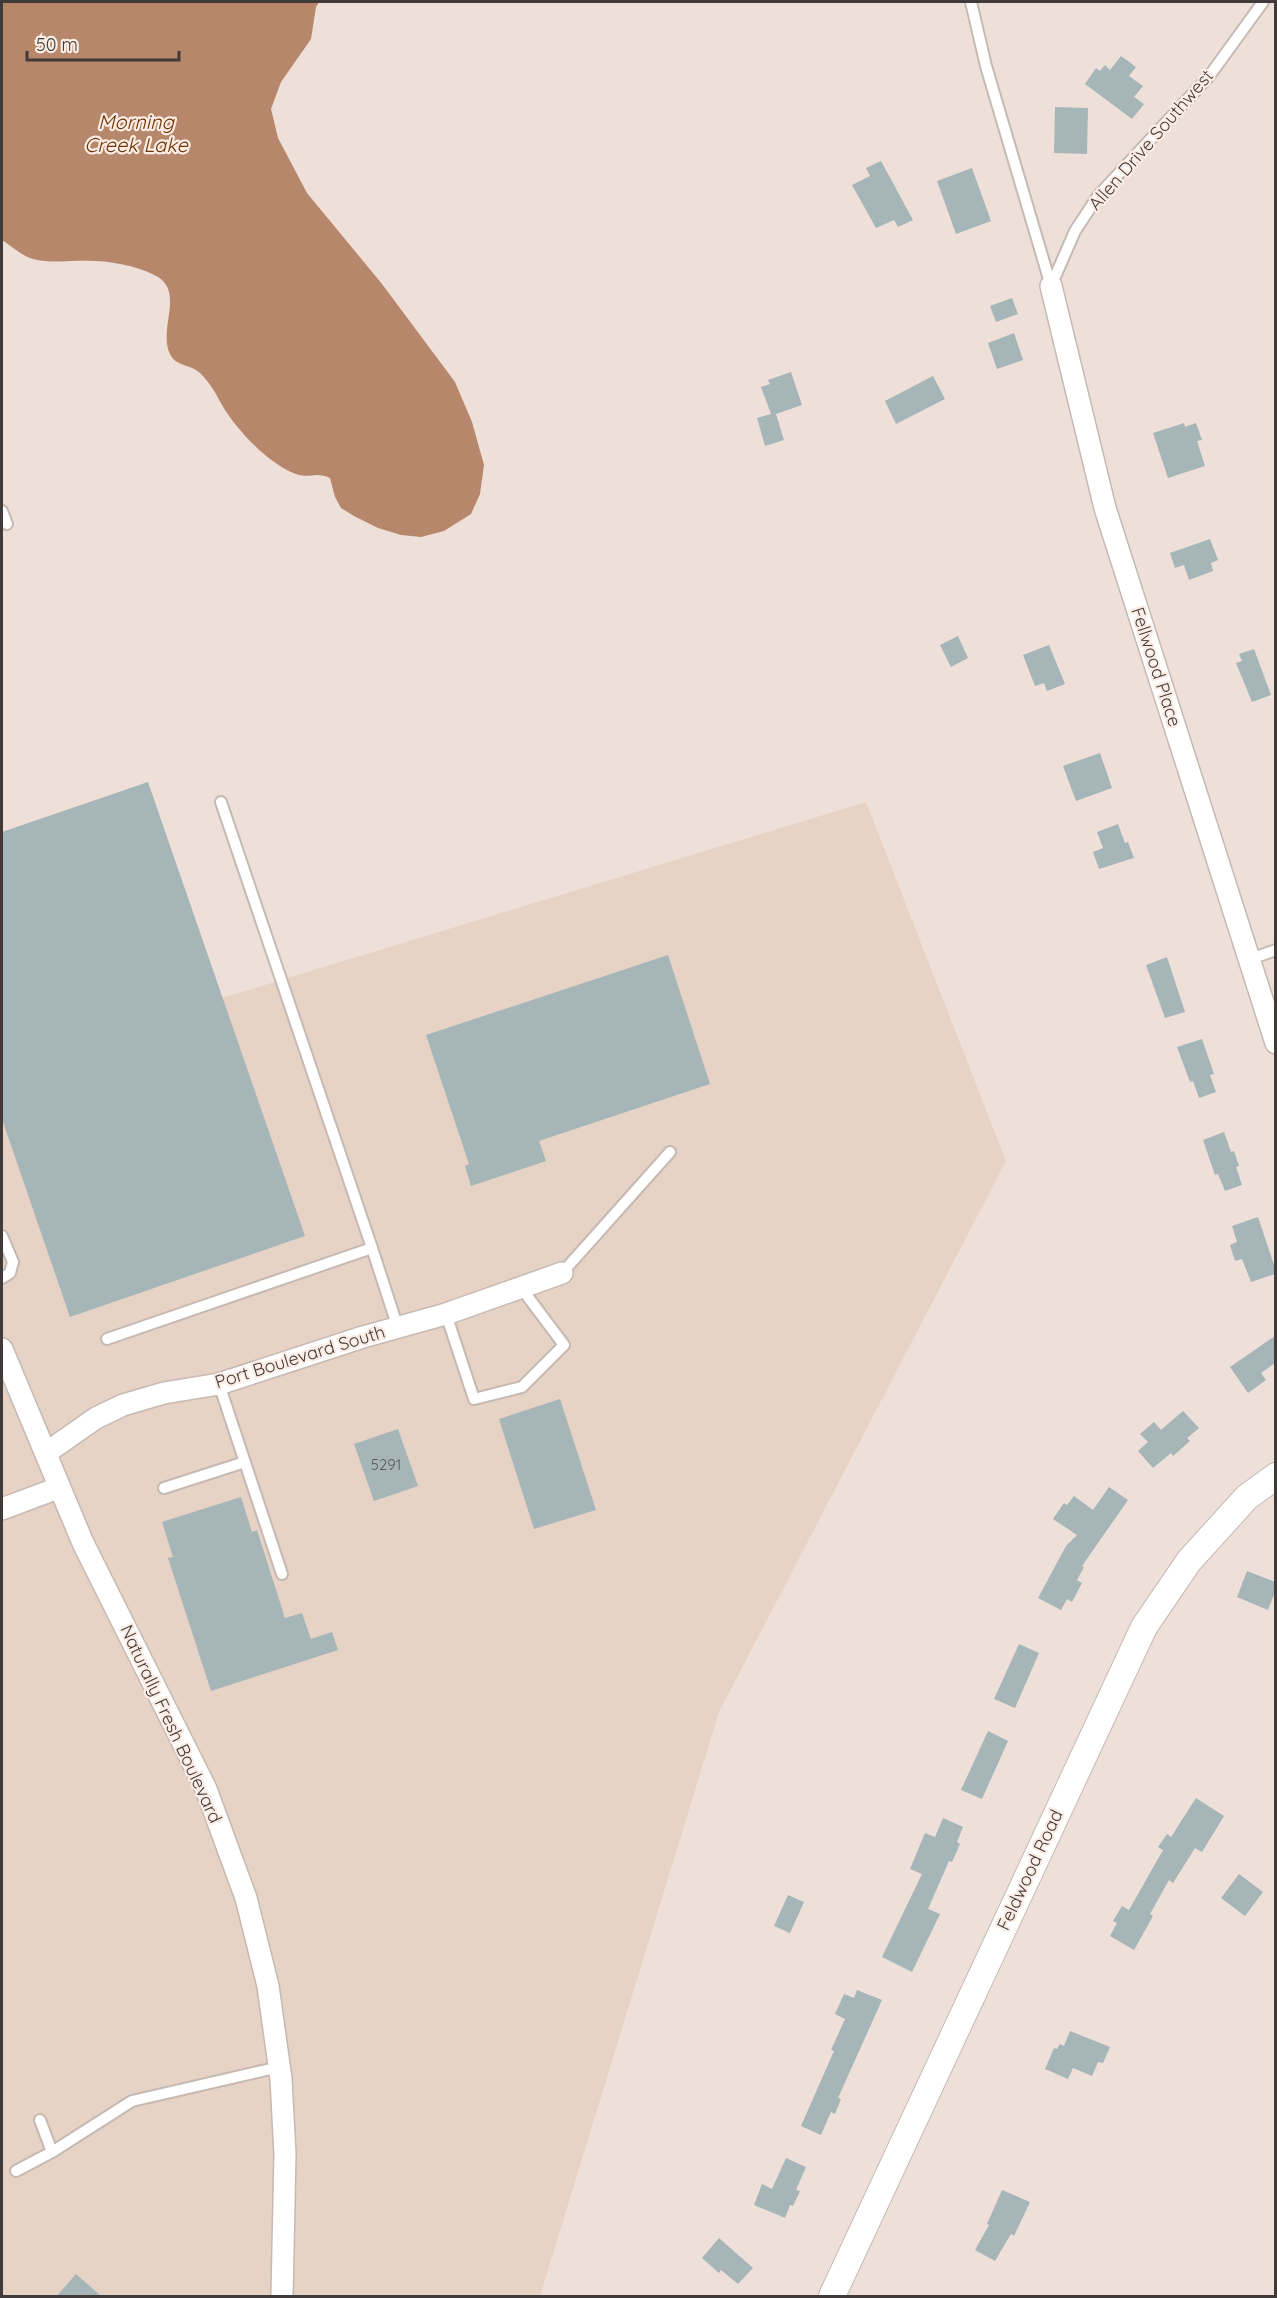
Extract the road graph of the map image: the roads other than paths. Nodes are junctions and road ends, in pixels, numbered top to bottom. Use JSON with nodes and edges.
{"nodes":[{"id":1,"x":971,"y":2,"type":"edge"},
{"id":2,"x":1263,"y":2,"type":"edge"},
{"id":3,"x":1051,"y":286,"type":"junction"},
{"id":4,"x":2,"y":511,"type":"edge"},
{"id":5,"x":7,"y":524,"type":"dead end"},
{"id":6,"x":221,"y":802,"type":"dead end"},
{"id":7,"x":1275,"y":950,"type":"edge"},
{"id":8,"x":1250,"y":959,"type":"junction"},
{"id":9,"x":1275,"y":1043,"type":"edge"},
{"id":10,"x":670,"y":1152,"type":"dead end"},
{"id":11,"x":2,"y":1236,"type":"edge"},
{"id":12,"x":372,"y":1248,"type":"junction"},
{"id":13,"x":562,"y":1273,"type":"joint"},
{"id":14,"x":2,"y":1278,"type":"edge"},
{"id":15,"x":522,"y":1289,"type":"junction"},
{"id":16,"x":446,"y":1314,"type":"junction"},
{"id":17,"x":398,"y":1328,"type":"junction"},
{"id":18,"x":108,"y":1339,"type":"dead end"},
{"id":19,"x":2,"y":1349,"type":"edge"},
{"id":20,"x":219,"y":1384,"type":"junction"},
{"id":21,"x":46,"y":1453,"type":"junction"},
{"id":22,"x":245,"y":1462,"type":"junction"},
{"id":23,"x":1275,"y":1476,"type":"edge"},
{"id":24,"x":58,"y":1488,"type":"junction"},
{"id":25,"x":164,"y":1488,"type":"dead end"},
{"id":26,"x":2,"y":1509,"type":"edge"},
{"id":27,"x":282,"y":1574,"type":"dead end"},
{"id":28,"x":279,"y":2067,"type":"junction"},
{"id":29,"x":40,"y":2120,"type":"dead end"},
{"id":30,"x":52,"y":2152,"type":"junction"},
{"id":31,"x":16,"y":2171,"type":"dead end"},
{"id":32,"x":282,"y":2296,"type":"edge"},
{"id":33,"x":832,"y":2296,"type":"edge"}],
"edges":[{"from":1,"to":3,"type":"lane"},
{"from":2,"to":3,"type":"lane","name":"Allen Drive Southwest"},
{"from":3,"to":8,"type":"street","name":"Fellwood Place"},
{"from":4,"to":5,"type":"lane"},
{"from":6,"to":12,"type":"lane"},
{"from":7,"to":8,"type":"lane"},
{"from":8,"to":9,"type":"street","name":"Fellwood Place"},
{"from":10,"to":13,"type":"lane"},
{"from":11,"to":14,"type":"lane"},
{"from":12,"to":17,"type":"lane"},
{"from":12,"to":18,"type":"lane"},
{"from":13,"to":15,"type":"street","name":"Port Boulevard South"},
{"from":15,"to":16,"type":"street","name":"Port Boulevard South"},
{"from":15,"to":16,"type":"lane"},
{"from":16,"to":17,"type":"street","name":"Port Boulevard South"},
{"from":17,"to":20,"type":"street","name":"Port Boulevard South"},
{"from":19,"to":21,"type":"street","name":"Naturally Fresh Boulevard"},
{"from":20,"to":21,"type":"street","name":"Port Boulevard South"},
{"from":20,"to":22,"type":"lane"},
{"from":21,"to":24,"type":"street","name":"Naturally Fresh Boulevard"},
{"from":22,"to":25,"type":"lane"},
{"from":22,"to":27,"type":"lane"},
{"from":23,"to":33,"type":"street","name":"Feldwood Road"},
{"from":24,"to":26,"type":"street"},
{"from":24,"to":28,"type":"street","name":"Naturally Fresh Boulevard"},
{"from":28,"to":30,"type":"lane"},
{"from":28,"to":32,"type":"street","name":"Naturally Fresh Boulevard"},
{"from":29,"to":30,"type":"lane"},
{"from":30,"to":31,"type":"lane"}]}
